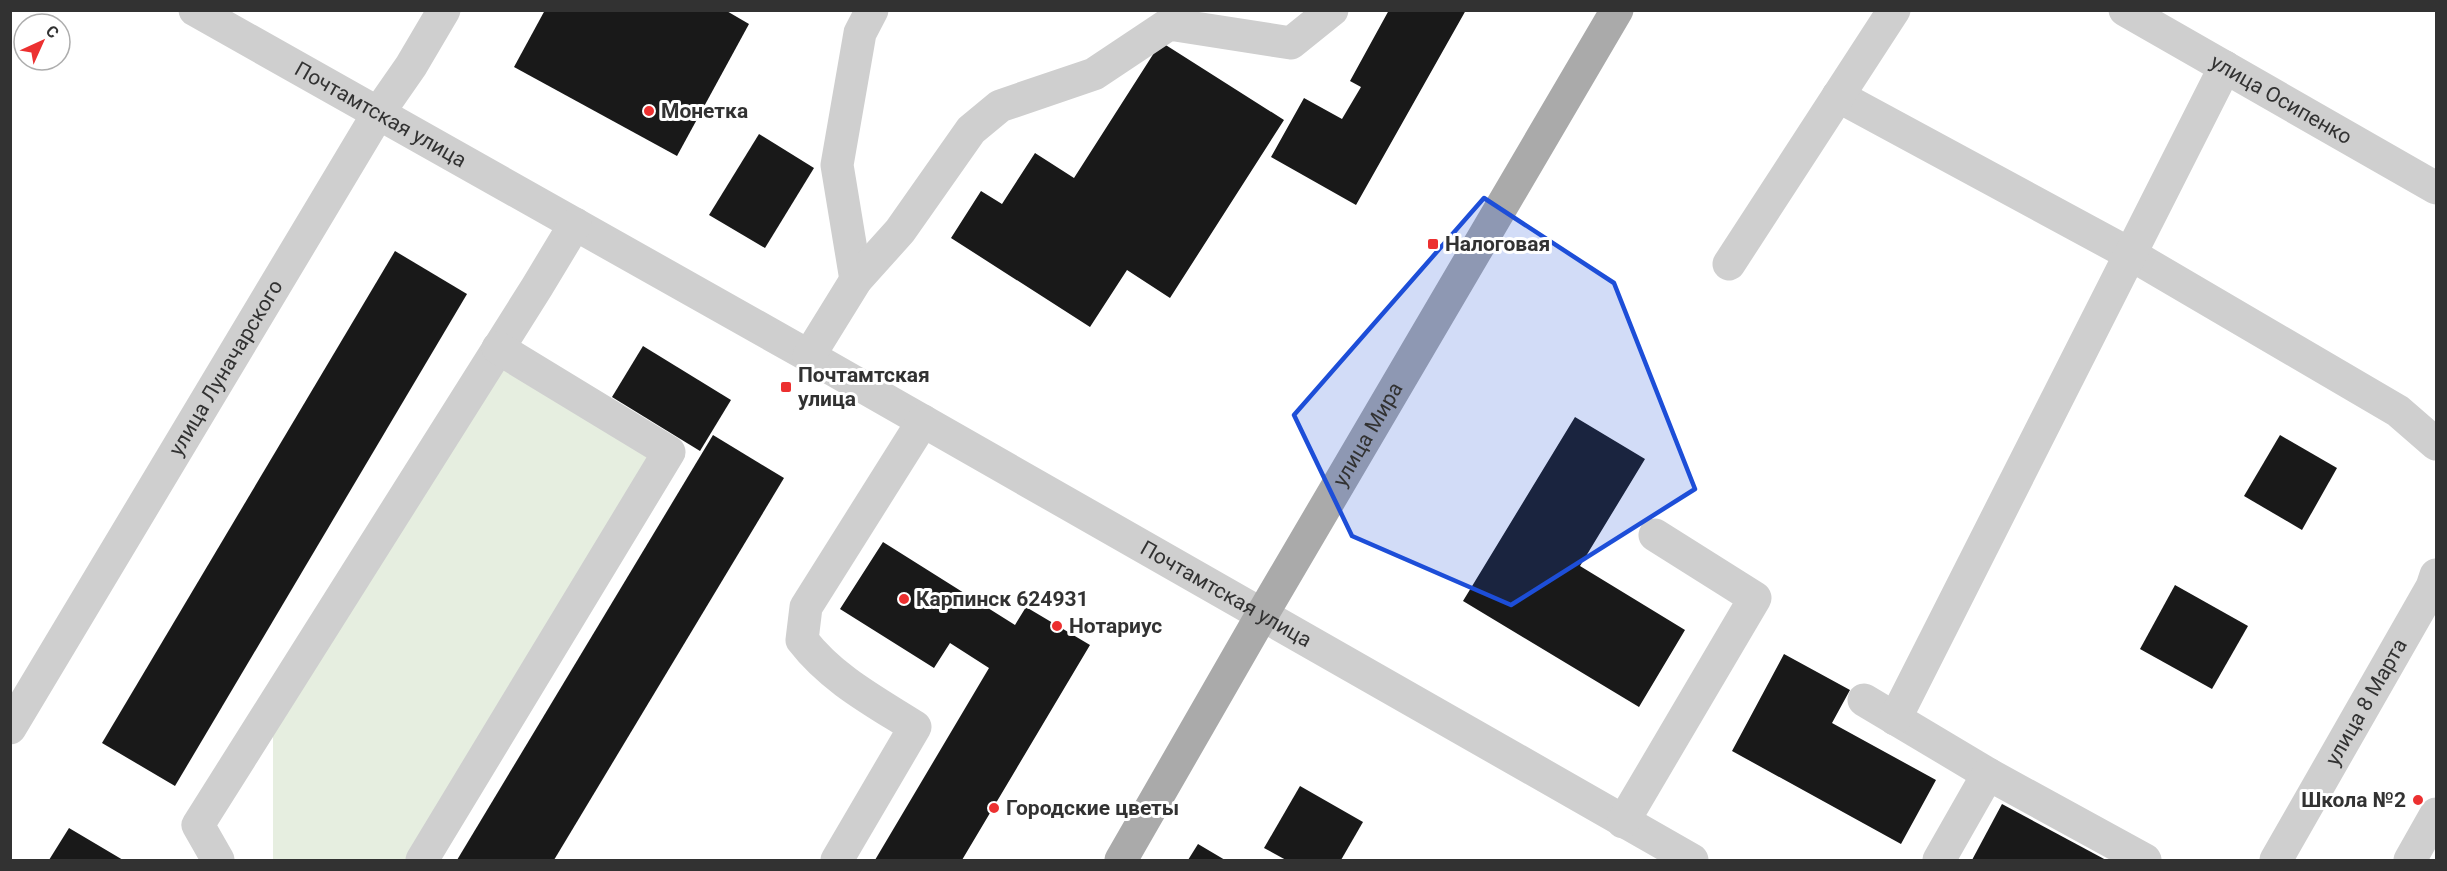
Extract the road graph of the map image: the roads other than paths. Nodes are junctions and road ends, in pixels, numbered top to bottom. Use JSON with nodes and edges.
{"nodes":[{"id":1,"x":195,"y":10,"type":"edge"},
{"id":2,"x":444,"y":10,"type":"edge"},
{"id":3,"x":872,"y":10,"type":"edge"},
{"id":4,"x":1332,"y":10,"type":"edge"},
{"id":5,"x":1617,"y":10,"type":"edge"},
{"id":6,"x":1894,"y":10,"type":"edge"},
{"id":7,"x":2125,"y":10,"type":"edge"},
{"id":8,"x":2225,"y":68,"type":"junction"},
{"id":9,"x":1839,"y":96,"type":"junction"},
{"id":10,"x":379,"y":112,"type":"junction"},
{"id":11,"x":2436,"y":188,"type":"edge"},
{"id":12,"x":575,"y":224,"type":"junction"},
{"id":13,"x":2130,"y":254,"type":"junction"},
{"id":14,"x":1729,"y":264,"type":"dead end"},
{"id":15,"x":856,"y":280,"type":"junction"},
{"id":16,"x":498,"y":348,"type":"junction"},
{"id":17,"x":809,"y":356,"type":"junction"},
{"id":18,"x":923,"y":421,"type":"junction"},
{"id":19,"x":2436,"y":444,"type":"edge"},
{"id":20,"x":1655,"y":535,"type":"dead end"},
{"id":21,"x":2435,"y":584,"type":"edge"},
{"id":22,"x":1263,"y":613,"type":"junction"},
{"id":23,"x":1864,"y":700,"type":"dead end"},
{"id":24,"x":1895,"y":719,"type":"junction"},
{"id":25,"x":10,"y":728,"type":"edge"},
{"id":26,"x":1988,"y":774,"type":"junction"},
{"id":27,"x":2436,"y":814,"type":"edge"},
{"id":28,"x":1623,"y":822,"type":"junction"},
{"id":29,"x":218,"y":861,"type":"edge"},
{"id":30,"x":422,"y":861,"type":"edge"},
{"id":31,"x":837,"y":861,"type":"edge"},
{"id":32,"x":1121,"y":861,"type":"edge"},
{"id":33,"x":1692,"y":861,"type":"edge"},
{"id":34,"x":1939,"y":861,"type":"edge"},
{"id":35,"x":2145,"y":861,"type":"edge"},
{"id":36,"x":2276,"y":861,"type":"edge"},
{"id":37,"x":2410,"y":861,"type":"edge"}],
"edges":[{"from":1,"to":10,"type":"street","name":"Почтамтская улица"},
{"from":2,"to":10,"type":"street","name":"улица Луначарского"},
{"from":3,"to":15,"type":"street"},
{"from":4,"to":15,"type":"street"},
{"from":5,"to":22,"type":"main road","name":"улица Мира"},
{"from":6,"to":9,"type":"street"},
{"from":7,"to":8,"type":"street","name":"улица Осипенко"},
{"from":8,"to":11,"type":"street","name":"улица Осипенко"},
{"from":8,"to":13,"type":"street"},
{"from":9,"to":13,"type":"street"},
{"from":9,"to":14,"type":"street"},
{"from":10,"to":12,"type":"street","name":"Почтамтская улица"},
{"from":10,"to":25,"type":"street","name":"улица Луначарского"},
{"from":12,"to":16,"type":"street"},
{"from":12,"to":17,"type":"street","name":"Почтамтская улица"},
{"from":13,"to":19,"type":"street"},
{"from":13,"to":24,"type":"street"},
{"from":15,"to":17,"type":"street"},
{"from":16,"to":29,"type":"street"},
{"from":16,"to":30,"type":"street"},
{"from":17,"to":18,"type":"street","name":"Почтамтская улица"},
{"from":18,"to":22,"type":"street","name":"Почтамтская улица"},
{"from":18,"to":31,"type":"street"},
{"from":20,"to":28,"type":"street"},
{"from":21,"to":36,"type":"street","name":"улица 8 Марта"},
{"from":22,"to":28,"type":"street","name":"Почтамтская улица"},
{"from":22,"to":32,"type":"main road","name":"улица Мира"},
{"from":23,"to":24,"type":"street"},
{"from":24,"to":26,"type":"street"},
{"from":26,"to":34,"type":"street"},
{"from":26,"to":35,"type":"street"},
{"from":27,"to":37,"type":"street"},
{"from":28,"to":33,"type":"street","name":"Почтамтская улица"}]}
